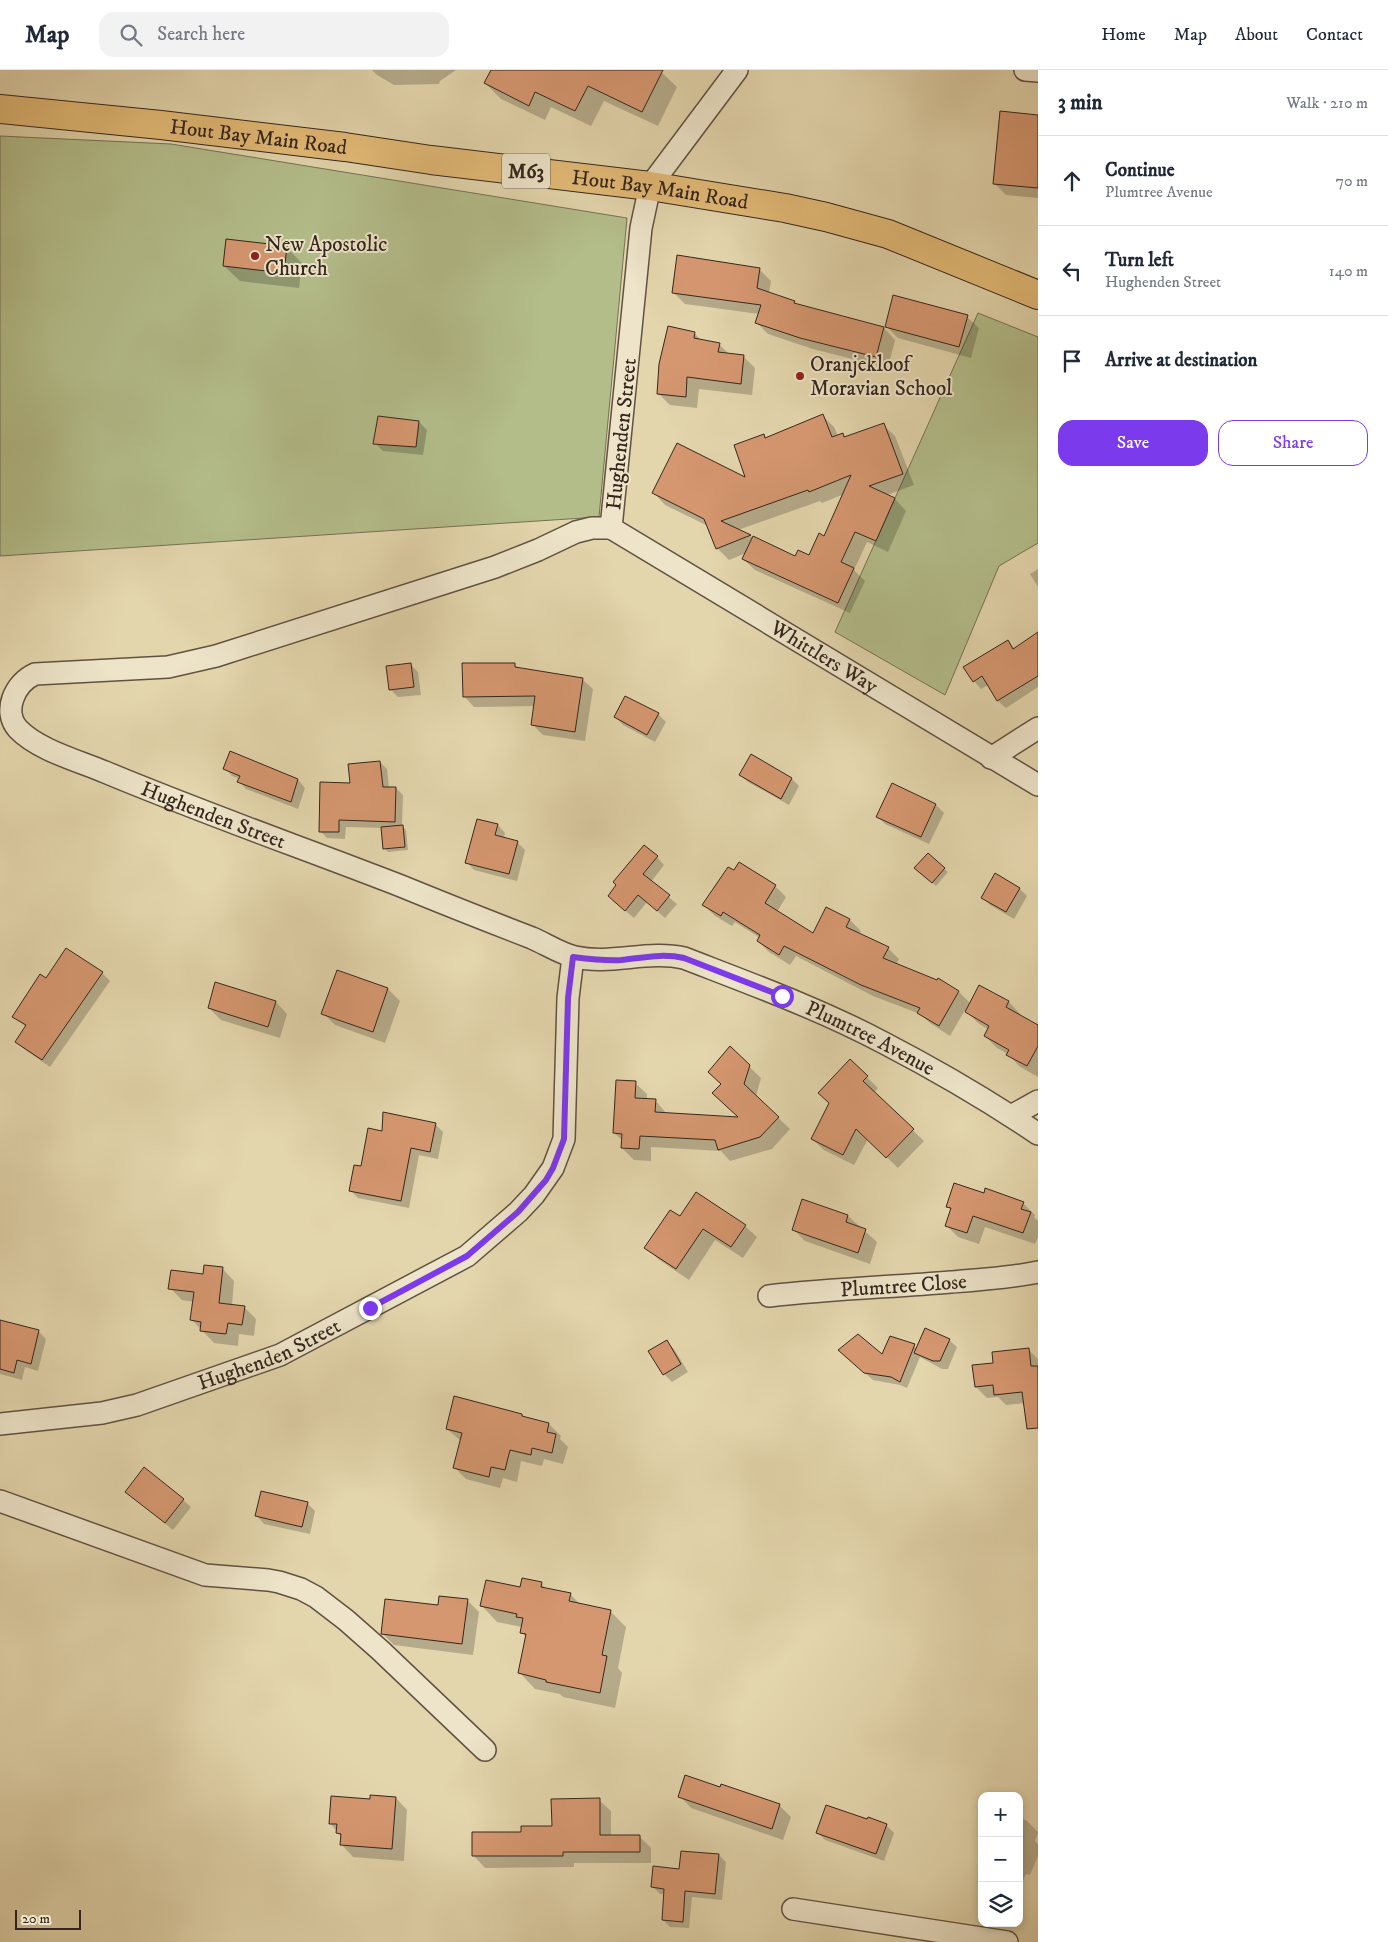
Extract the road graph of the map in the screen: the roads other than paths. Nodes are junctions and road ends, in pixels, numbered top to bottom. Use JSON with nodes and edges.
{"nodes":[{"id":1,"x":737,"y":70,"type":"edge"},
{"id":2,"x":1024,"y":70,"type":"edge"},
{"id":3,"x":1038,"y":71,"type":"edge"},
{"id":4,"x":0,"y":108,"type":"edge"},
{"id":5,"x":650,"y":186,"type":"junction"},
{"id":6,"x":1038,"y":295,"type":"edge"},
{"id":7,"x":612,"y":528,"type":"junction"},
{"id":8,"x":1038,"y":728,"type":"edge"},
{"id":9,"x":991,"y":758,"type":"junction"},
{"id":10,"x":1038,"y":785,"type":"edge"},
{"id":11,"x":573,"y":957,"type":"junction"},
{"id":12,"x":1038,"y":1101,"type":"edge"},
{"id":13,"x":1011,"y":1116,"type":"junction"},
{"id":14,"x":1038,"y":1134,"type":"edge"},
{"id":15,"x":1038,"y":1272,"type":"edge"},
{"id":16,"x":769,"y":1296,"type":"dead end"},
{"id":17,"x":0,"y":1424,"type":"edge"},
{"id":18,"x":0,"y":1501,"type":"edge"},
{"id":19,"x":485,"y":1750,"type":"dead end"},
{"id":20,"x":793,"y":1910,"type":"dead end"},
{"id":21,"x":1007,"y":1942,"type":"edge"}],
"edges":[{"from":1,"to":5,"type":"street"},
{"from":2,"to":3,"type":"street"},
{"from":4,"to":5,"type":"main road","name":"Hout Bay Main Road","number":"M63"},
{"from":5,"to":6,"type":"main road","name":"Hout Bay Main Road","number":"M63"},
{"from":5,"to":7,"type":"street","name":"Hughenden Street"},
{"from":7,"to":9,"type":"street","name":"Whittlers Way"},
{"from":7,"to":11,"type":"street","name":"Hughenden Street"},
{"from":8,"to":9,"type":"street"},
{"from":9,"to":10,"type":"street","name":"Whittlers Way"},
{"from":11,"to":13,"type":"street","name":"Plumtree Avenue"},
{"from":11,"to":17,"type":"street","name":"Hughenden Street"},
{"from":12,"to":13,"type":"street"},
{"from":13,"to":14,"type":"street","name":"Plumtree Avenue"},
{"from":15,"to":16,"type":"street","name":"Plumtree Close"},
{"from":18,"to":19,"type":"street"},
{"from":20,"to":21,"type":"street"}]}
